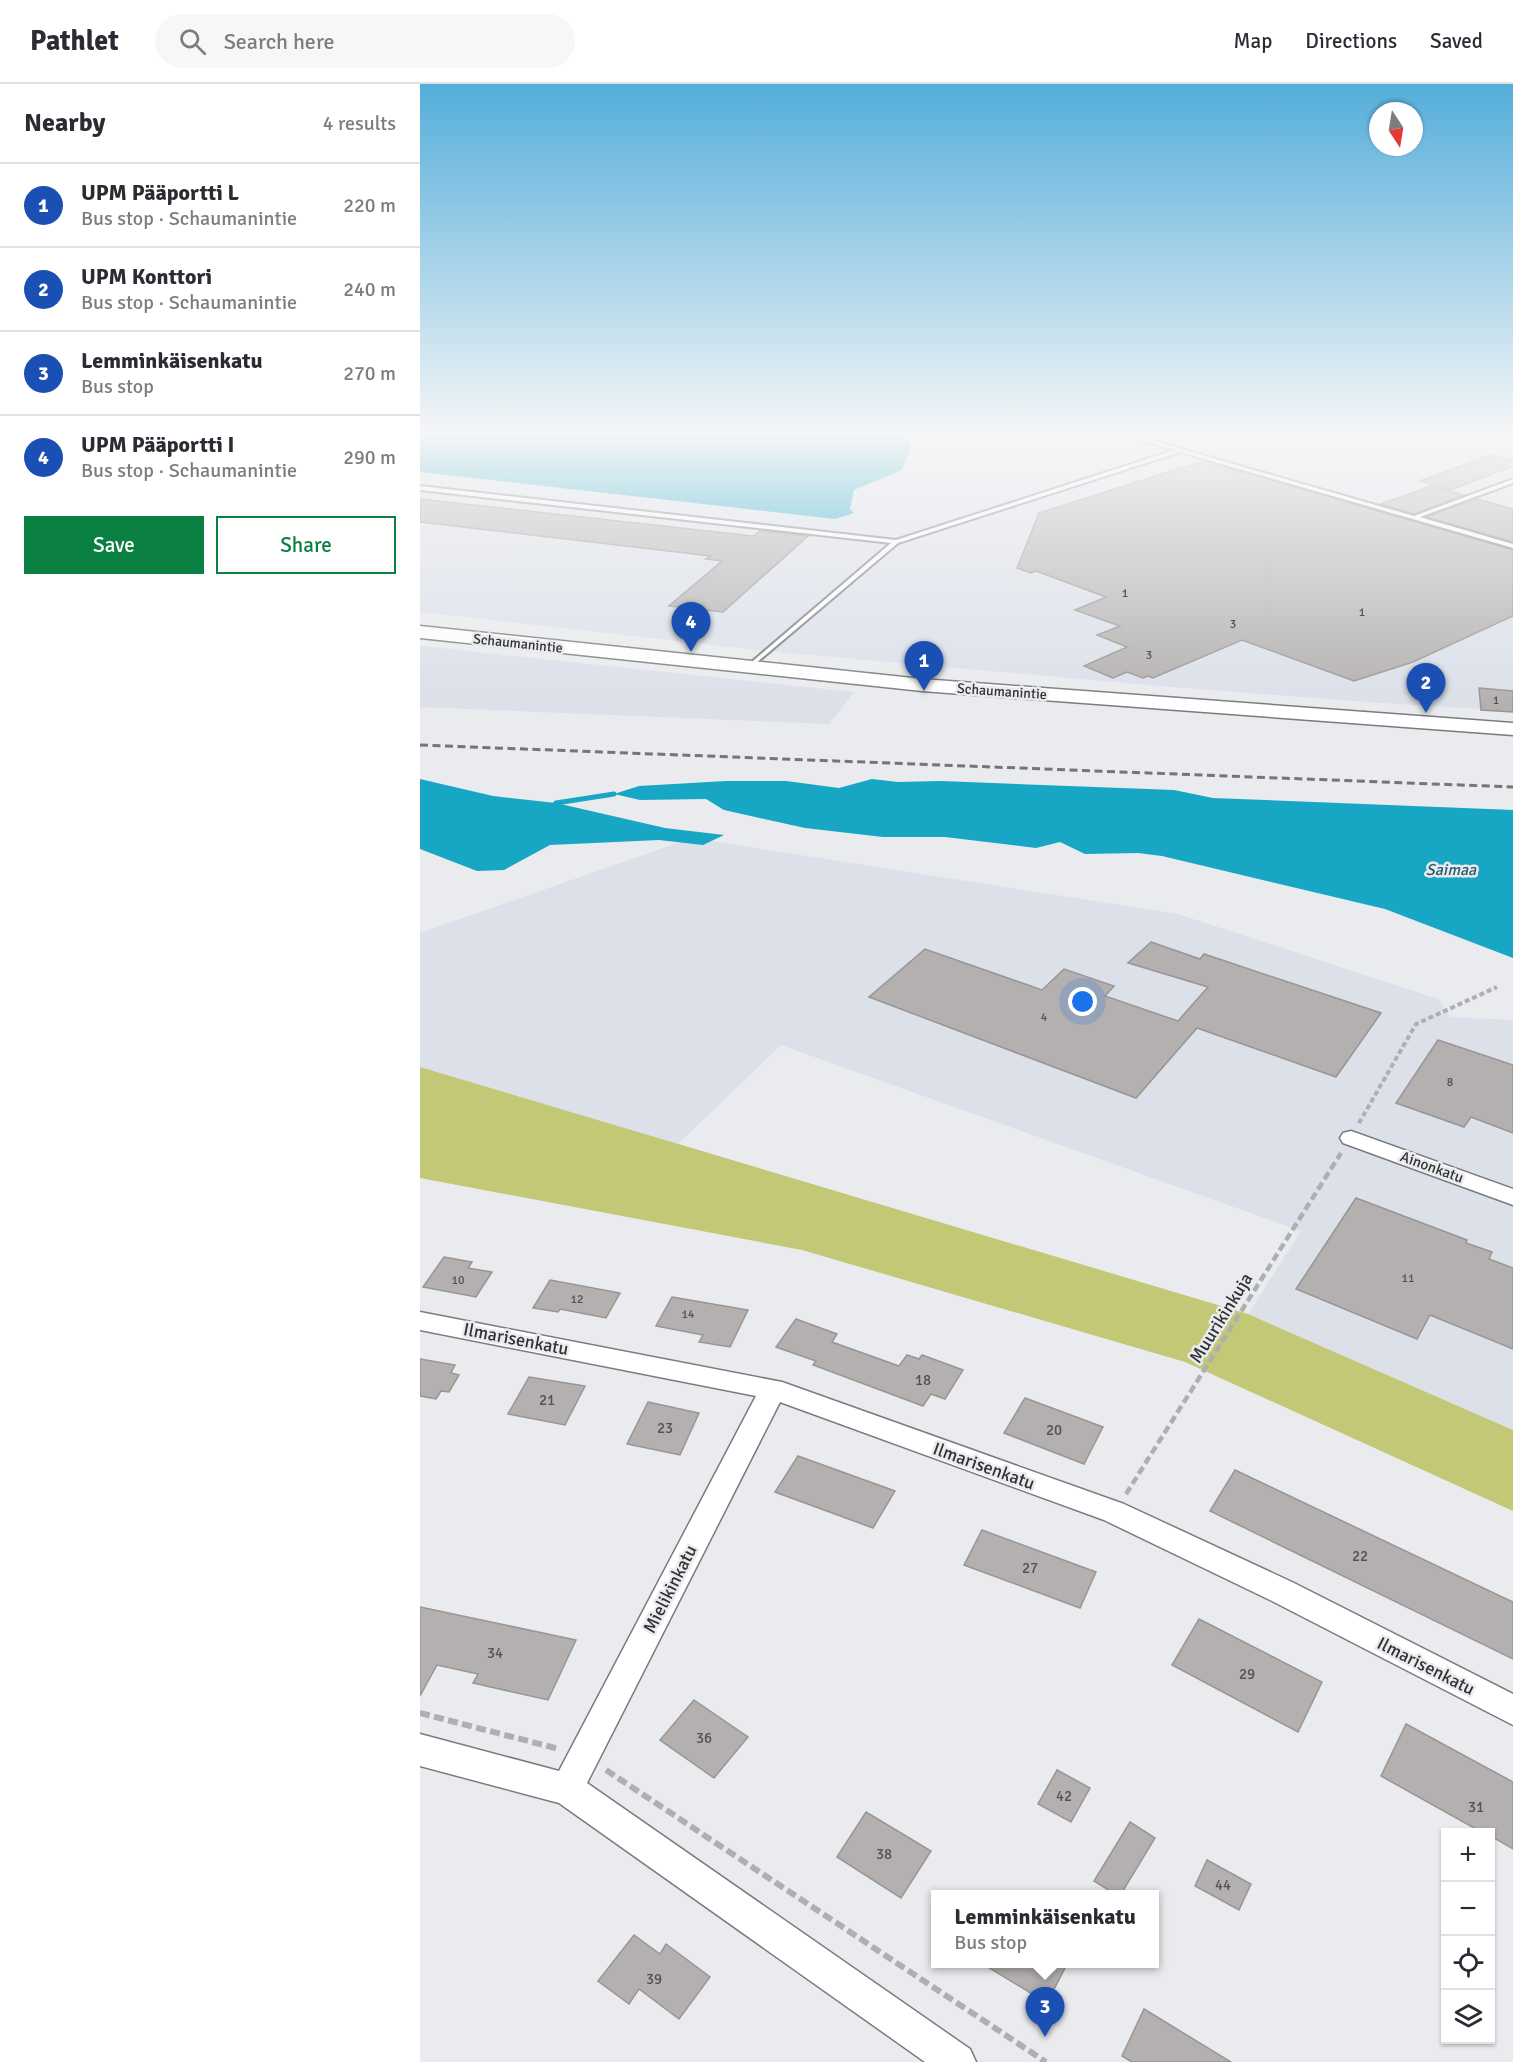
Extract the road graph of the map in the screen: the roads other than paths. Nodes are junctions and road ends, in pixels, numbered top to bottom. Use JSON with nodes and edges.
{"nodes":[{"id":1,"x":722,"y":522,"type":"edge"},
{"id":2,"x":957,"y":522,"type":"edge"},
{"id":3,"x":1429,"y":522,"type":"edge"},
{"id":4,"x":896,"y":542,"type":"junction"},
{"id":5,"x":1513,"y":546,"type":"edge"},
{"id":6,"x":420,"y":632,"type":"edge"},
{"id":7,"x":749,"y":667,"type":"junction"},
{"id":8,"x":1513,"y":729,"type":"edge"},
{"id":9,"x":1351,"y":1138,"type":"road end"},
{"id":10,"x":1513,"y":1197,"type":"edge"},
{"id":11,"x":420,"y":1321,"type":"edge"},
{"id":12,"x":773,"y":1389,"type":"junction"},
{"id":13,"x":1513,"y":1710,"type":"edge"},
{"id":14,"x":420,"y":1750,"type":"edge"},
{"id":15,"x":567,"y":1789,"type":"junction"},
{"id":16,"x":957,"y":2062,"type":"edge"}],
"edges":[{"from":1,"to":4,"type":"lane"},
{"from":2,"to":4,"type":"lane"},
{"from":3,"to":5,"type":"lane"},
{"from":4,"to":7,"type":"lane"},
{"from":6,"to":7,"type":"street","name":"Schaumanintie"},
{"from":7,"to":8,"type":"street","name":"Schaumanintie"},
{"from":9,"to":10,"type":"street","name":"Ainonkatu"},
{"from":11,"to":12,"type":"street","name":"Ilmarisenkatu"},
{"from":12,"to":13,"type":"street","name":"Ilmarisenkatu"},
{"from":12,"to":15,"type":"street","name":"Mielikinkatu"},
{"from":14,"to":15,"type":"street"},
{"from":15,"to":16,"type":"street"}]}
